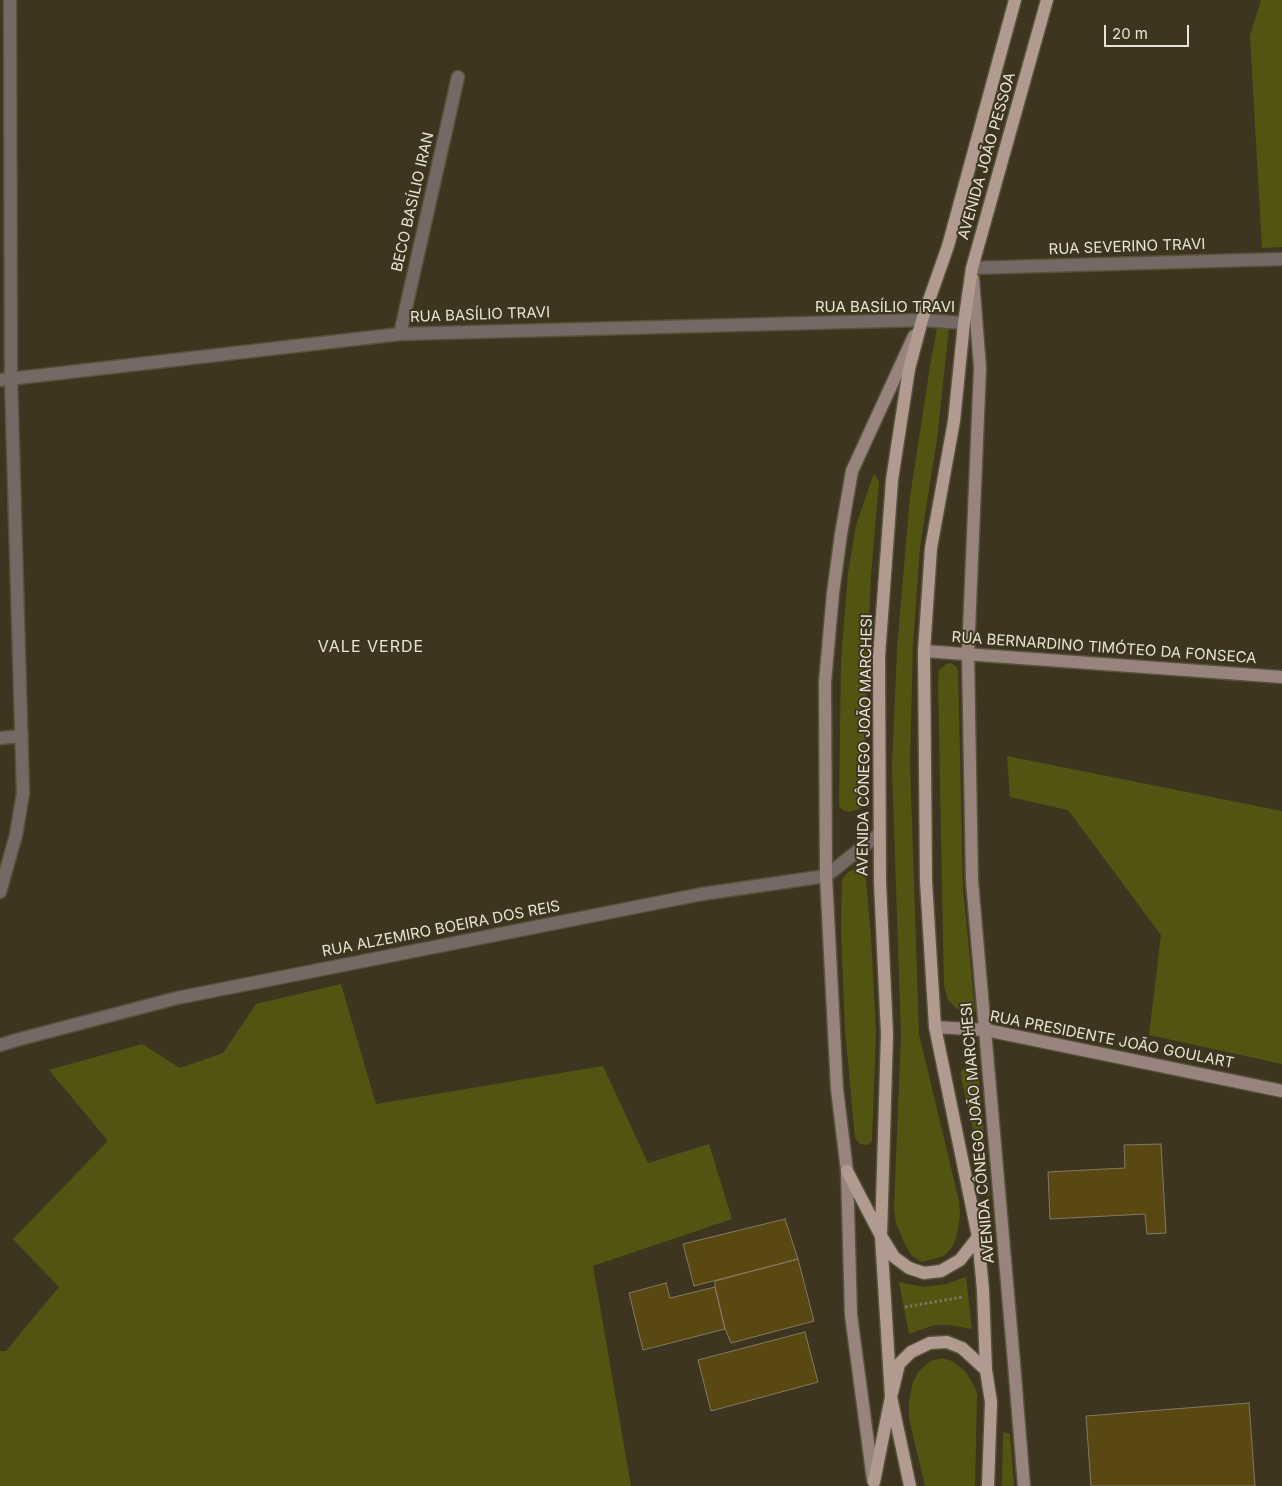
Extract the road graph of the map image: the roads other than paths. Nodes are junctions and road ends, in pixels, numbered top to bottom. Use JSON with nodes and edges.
{"nodes":[{"id":1,"x":10,"y":0,"type":"edge"},
{"id":2,"x":1015,"y":0,"type":"edge"},
{"id":3,"x":1047,"y":0,"type":"edge"},
{"id":4,"x":458,"y":77,"type":"dead end"},
{"id":5,"x":1282,"y":258,"type":"edge"},
{"id":6,"x":972,"y":268,"type":"junction"},
{"id":7,"x":922,"y":320,"type":"junction"},
{"id":8,"x":964,"y":323,"type":"junction"},
{"id":9,"x":400,"y":334,"type":"junction"},
{"id":10,"x":6,"y":379,"type":"edge"},
{"id":11,"x":924,"y":650,"type":"junction"},
{"id":12,"x":968,"y":654,"type":"junction"},
{"id":13,"x":1282,"y":677,"type":"edge"},
{"id":14,"x":22,"y":736,"type":"junction"},
{"id":15,"x":0,"y":738,"type":"edge"},
{"id":16,"x":880,"y":834,"type":"junction"},
{"id":17,"x":826,"y":876,"type":"junction"},
{"id":18,"x":0,"y":892,"type":"edge"},
{"id":19,"x":935,"y":1027,"type":"junction"},
{"id":20,"x":986,"y":1030,"type":"junction"},
{"id":21,"x":0,"y":1045,"type":"edge"},
{"id":22,"x":1282,"y":1091,"type":"edge"},
{"id":23,"x":847,"y":1171,"type":"junction"},
{"id":24,"x":881,"y":1236,"type":"junction"},
{"id":25,"x":978,"y":1236,"type":"junction"},
{"id":26,"x":986,"y":1370,"type":"junction"},
{"id":27,"x":891,"y":1396,"type":"junction"},
{"id":28,"x":874,"y":1484,"type":"edge"},
{"id":29,"x":910,"y":1486,"type":"edge"},
{"id":30,"x":988,"y":1486,"type":"edge"},
{"id":31,"x":1024,"y":1486,"type":"edge"}],
"edges":[{"from":1,"to":10,"type":"street"},
{"from":2,"to":7,"type":"main road","name":"AVENIDA JOÃO PESSOA"},
{"from":3,"to":6,"type":"main road","name":"AVENIDA JOÃO PESSOA"},
{"from":4,"to":9,"type":"street","name":"BECO BASÍLIO IRAN"},
{"from":5,"to":6,"type":"street","name":"RUA SEVERINO TRAVI"},
{"from":6,"to":8,"type":"main road","name":"AVENIDA JOÃO PESSOA"},
{"from":6,"to":12,"type":"street","name":"AVENIDA CÔNEGO JOÃO MARCHESI"},
{"from":7,"to":8,"type":"street","name":"RUA BASÍLIO TRAVI"},
{"from":7,"to":9,"type":"street","name":"RUA BASÍLIO TRAVI"},
{"from":7,"to":16,"type":"main road","name":"AVENIDA CÔNEGO JOÃO MARCHESI"},
{"from":7,"to":17,"type":"street"},
{"from":8,"to":11,"type":"main road","name":"AVENIDA CÔNEGO JOÃO MARCHESI"},
{"from":9,"to":10,"type":"street","name":"RUA BASÍLIO TRAVI"},
{"from":10,"to":14,"type":"street"},
{"from":11,"to":12,"type":"street","name":"RUA BERNARDINO TIMÓTEO DA FONSECA"},
{"from":11,"to":19,"type":"main road","name":"AVENIDA CÔNEGO JOÃO MARCHESI"},
{"from":12,"to":13,"type":"street","name":"RUA BERNARDINO TIMÓTEO DA FONSECA"},
{"from":12,"to":20,"type":"street","name":"AVENIDA CÔNEGO JOÃO MARCHESI"},
{"from":14,"to":15,"type":"street"},
{"from":14,"to":18,"type":"street"},
{"from":16,"to":17,"type":"street","name":"RUA ALZEMIRO BOEIRA DOS REIS"},
{"from":16,"to":24,"type":"main road","name":"AVENIDA CÔNEGO JOÃO MARCHESI"},
{"from":17,"to":21,"type":"street","name":"RUA ALZEMIRO BOEIRA DOS REIS"},
{"from":17,"to":23,"type":"street"},
{"from":19,"to":20,"type":"street","name":"RUA PRESIDENTE JOÃO GOULART"},
{"from":19,"to":25,"type":"main road","name":"AVENIDA CÔNEGO JOÃO MARCHESI"},
{"from":20,"to":22,"type":"street","name":"RUA PRESIDENTE JOÃO GOULART"},
{"from":20,"to":31,"type":"street","name":"AVENIDA CÔNEGO JOÃO MARCHESI"},
{"from":23,"to":24,"type":"main road"},
{"from":23,"to":28,"type":"street"},
{"from":24,"to":25,"type":"main road"},
{"from":24,"to":27,"type":"main road","name":"AVENIDA CÔNEGO JOÃO MARCHESI"},
{"from":25,"to":26,"type":"main road","name":"AVENIDA CÔNEGO JOÃO MARCHESI"},
{"from":26,"to":27,"type":"main road"},
{"from":26,"to":30,"type":"main road","name":"AVENIDA CÔNEGO JOÃO MARCHESI"},
{"from":27,"to":28,"type":"main road"},
{"from":27,"to":29,"type":"main road","name":"AVENIDA CÔNEGO JOÃO MARCHESI"}]}
